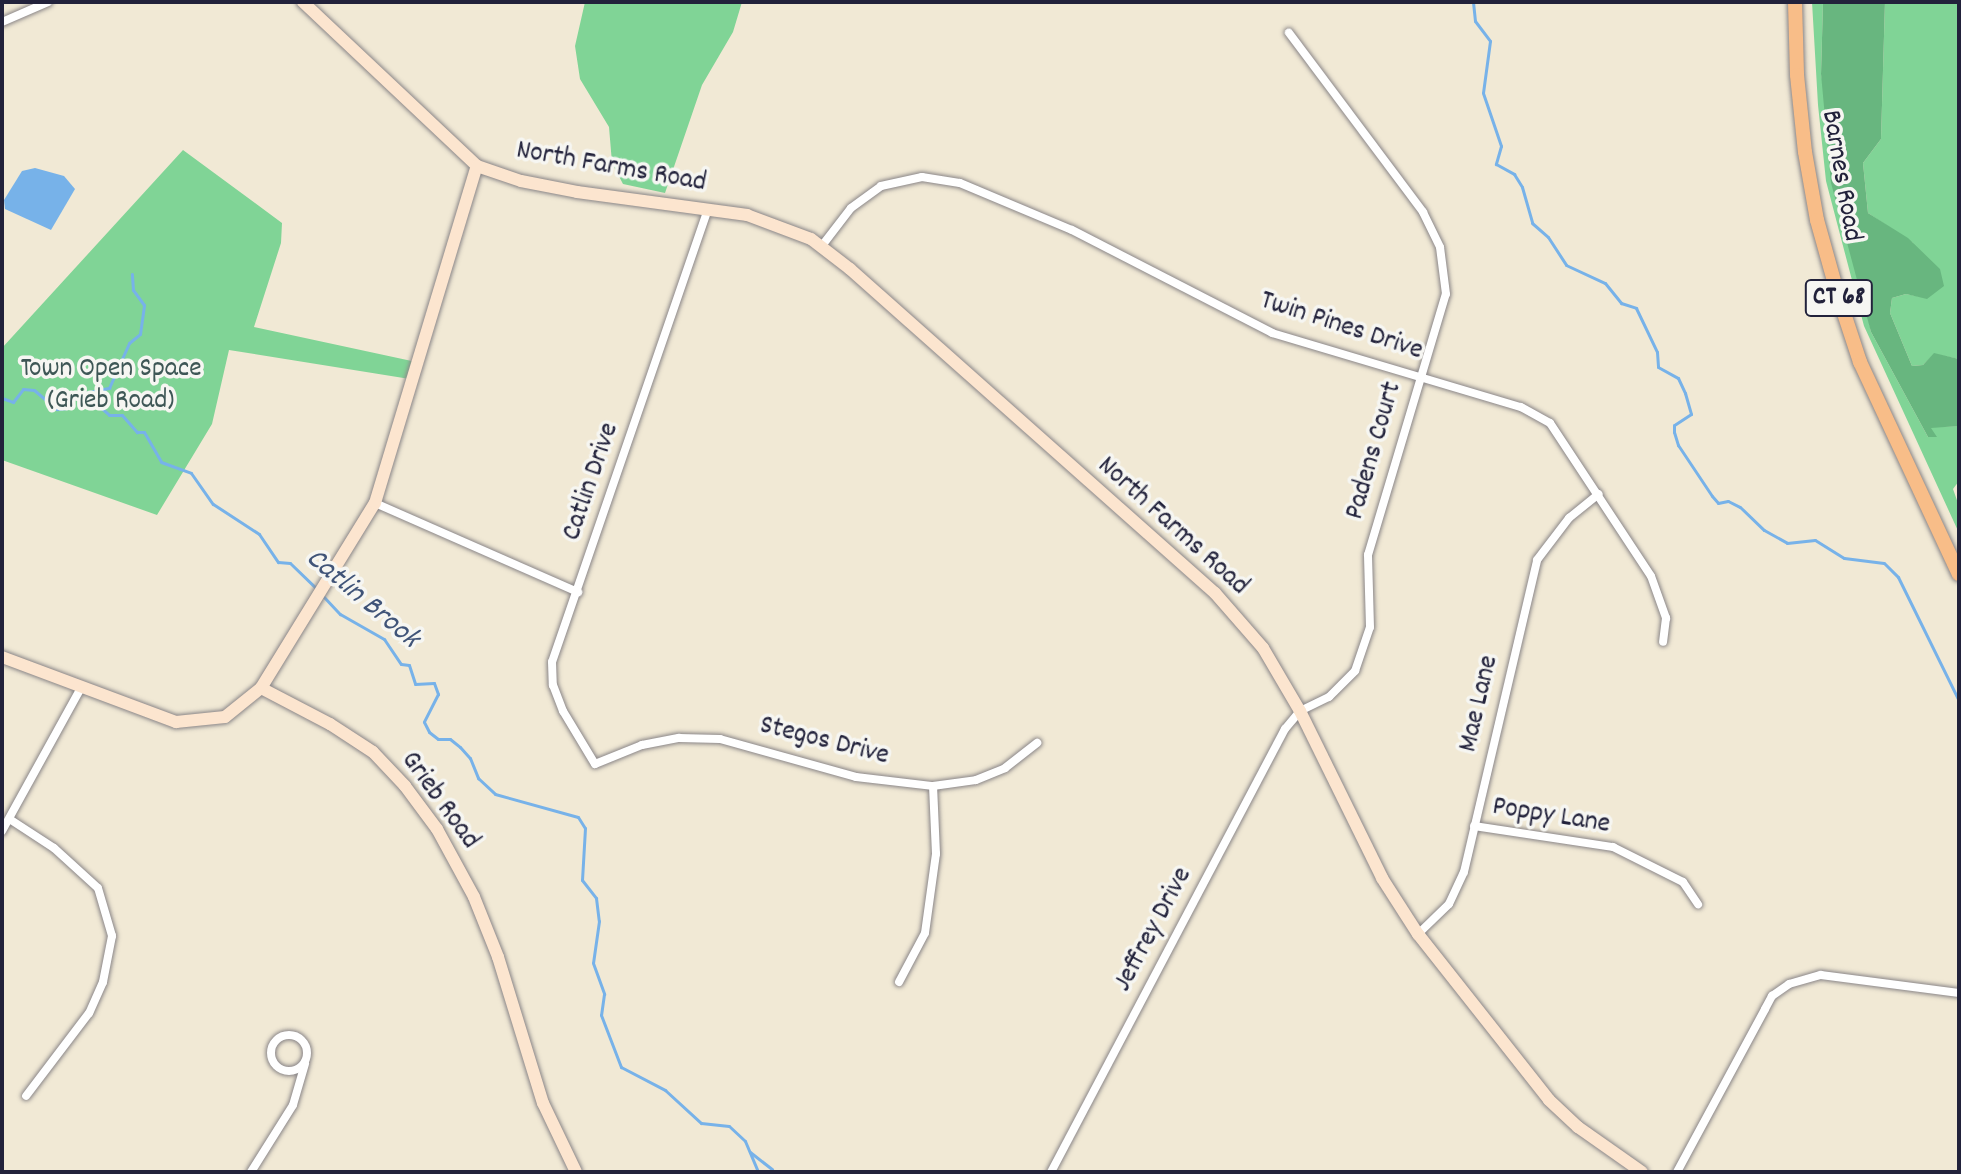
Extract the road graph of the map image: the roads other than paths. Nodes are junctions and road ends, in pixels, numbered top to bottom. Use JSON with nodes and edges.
{"nodes":[{"id":1,"x":48,"y":2,"type":"edge"},
{"id":2,"x":303,"y":2,"type":"edge"},
{"id":3,"x":1795,"y":2,"type":"edge"},
{"id":4,"x":2,"y":22,"type":"edge"},
{"id":5,"x":1289,"y":33,"type":"dead end"},
{"id":6,"x":477,"y":166,"type":"junction"},
{"id":7,"x":708,"y":209,"type":"junction"},
{"id":8,"x":821,"y":247,"type":"junction"},
{"id":9,"x":1420,"y":376,"type":"junction"},
{"id":10,"x":1599,"y":494,"type":"junction"},
{"id":11,"x":375,"y":503,"type":"junction"},
{"id":12,"x":1959,"y":574,"type":"edge"},
{"id":13,"x":578,"y":592,"type":"junction"},
{"id":14,"x":1663,"y":642,"type":"dead end"},
{"id":15,"x":2,"y":657,"type":"edge"},
{"id":16,"x":81,"y":688,"type":"junction"},
{"id":17,"x":261,"y":688,"type":"junction"},
{"id":18,"x":1300,"y":711,"type":"junction"},
{"id":19,"x":1037,"y":743,"type":"dead end"},
{"id":20,"x":595,"y":764,"type":"joint"},
{"id":21,"x":933,"y":786,"type":"junction"},
{"id":22,"x":11,"y":820,"type":"junction"},
{"id":23,"x":1474,"y":826,"type":"junction"},
{"id":24,"x":2,"y":831,"type":"edge"},
{"id":25,"x":1698,"y":904,"type":"dead end"},
{"id":26,"x":1418,"y":934,"type":"junction"},
{"id":27,"x":899,"y":982,"type":"dead end"},
{"id":28,"x":1959,"y":993,"type":"edge"},
{"id":29,"x":305,"y":1064,"type":"junction"},
{"id":30,"x":26,"y":1096,"type":"dead end"},
{"id":31,"x":251,"y":1172,"type":"edge"},
{"id":32,"x":576,"y":1172,"type":"edge"},
{"id":33,"x":1051,"y":1172,"type":"edge"},
{"id":34,"x":1642,"y":1172,"type":"edge"},
{"id":35,"x":1677,"y":1172,"type":"edge"}],
"edges":[{"from":1,"to":4,"type":"street"},
{"from":2,"to":6,"type":"main road"},
{"from":3,"to":12,"type":"main road","name":"Barnes Road","number":"CT 68"},
{"from":5,"to":9,"type":"street","name":"Padens Court"},
{"from":6,"to":7,"type":"main road","name":"North Farms Road"},
{"from":6,"to":11,"type":"main road"},
{"from":7,"to":8,"type":"main road","name":"North Farms Road"},
{"from":7,"to":13,"type":"street","name":"Catlin Drive"},
{"from":8,"to":9,"type":"street","name":"Twin Pines Drive"},
{"from":8,"to":18,"type":"main road","name":"North Farms Road"},
{"from":9,"to":10,"type":"street","name":"Twin Pines Drive"},
{"from":9,"to":18,"type":"street","name":"Padens Court"},
{"from":10,"to":14,"type":"street","name":"Twin Pines Drive"},
{"from":10,"to":23,"type":"street","name":"Mae Lane"},
{"from":11,"to":13,"type":"street"},
{"from":11,"to":17,"type":"main road"},
{"from":13,"to":20,"type":"street","name":"Catlin Drive"},
{"from":15,"to":16,"type":"main road"},
{"from":16,"to":17,"type":"main road"},
{"from":16,"to":22,"type":"street"},
{"from":17,"to":32,"type":"main road","name":"Grieb Road"},
{"from":18,"to":26,"type":"main road","name":"North Farms Road"},
{"from":18,"to":33,"type":"street","name":"Jeffrey Drive"},
{"from":19,"to":21,"type":"street","name":"Stegos Drive"},
{"from":20,"to":21,"type":"street","name":"Stegos Drive"},
{"from":21,"to":27,"type":"street"},
{"from":22,"to":24,"type":"street"},
{"from":22,"to":30,"type":"street"},
{"from":23,"to":25,"type":"street","name":"Poppy Lane"},
{"from":23,"to":26,"type":"street","name":"Mae Lane"},
{"from":26,"to":34,"type":"main road","name":"North Farms Road"},
{"from":28,"to":35,"type":"street"},
{"from":29,"to":29,"type":"street"},
{"from":29,"to":31,"type":"street"}]}
